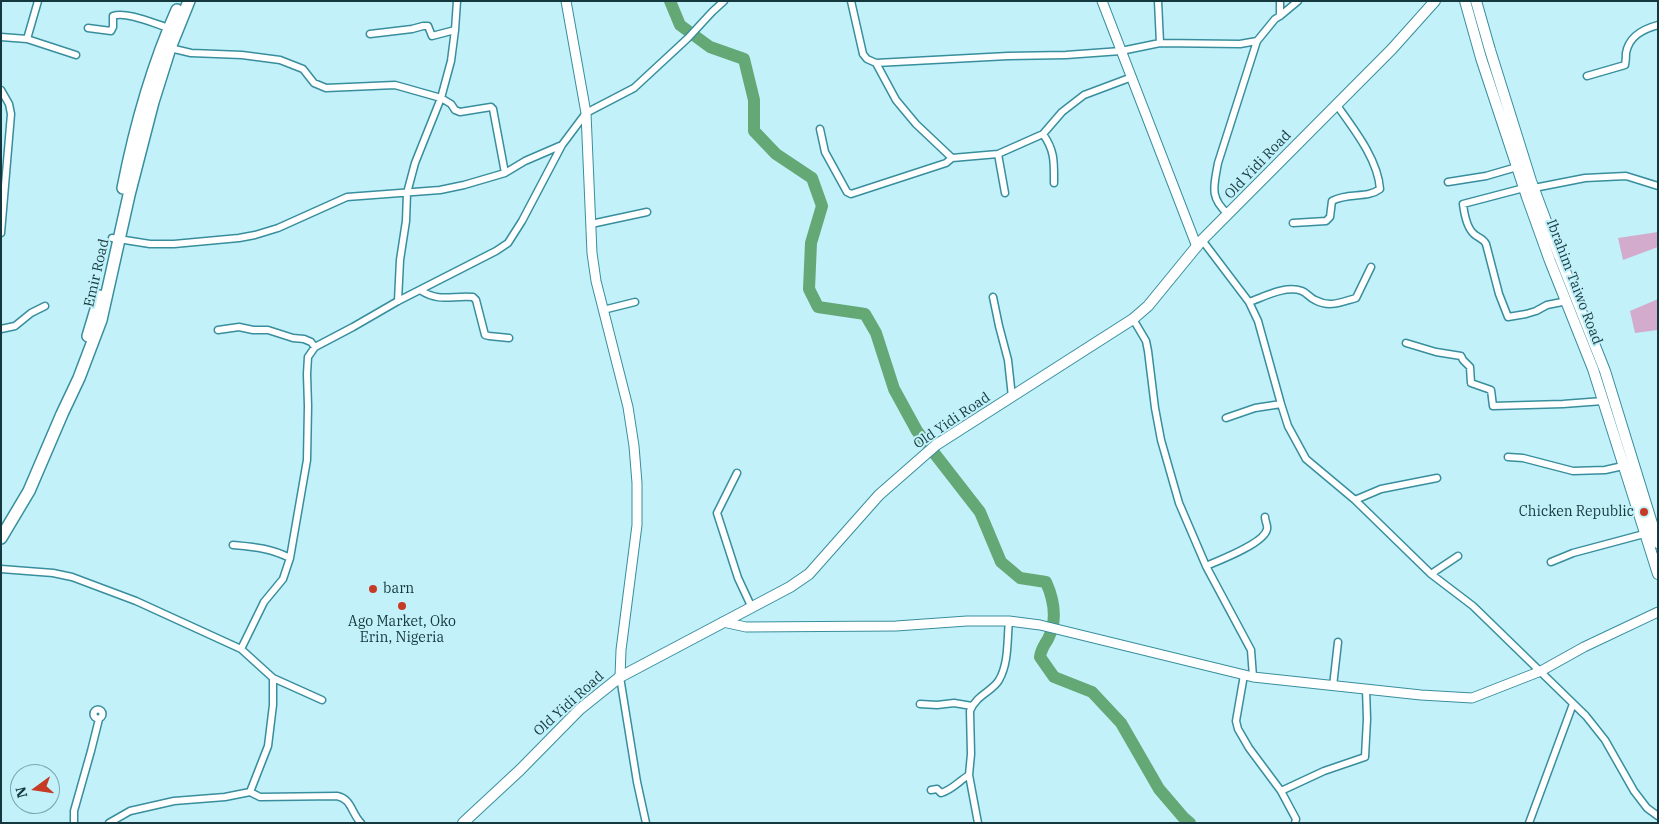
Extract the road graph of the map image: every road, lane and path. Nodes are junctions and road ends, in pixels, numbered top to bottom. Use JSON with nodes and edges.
{"nodes":[{"id":1,"x":38,"y":1,"type":"edge"},
{"id":2,"x":181,"y":1,"type":"edge"},
{"id":3,"x":190,"y":1,"type":"edge"},
{"id":4,"x":456,"y":1,"type":"edge"},
{"id":5,"x":566,"y":1,"type":"edge"},
{"id":6,"x":724,"y":1,"type":"edge"},
{"id":7,"x":851,"y":1,"type":"edge"},
{"id":8,"x":1102,"y":1,"type":"edge"},
{"id":9,"x":1158,"y":1,"type":"edge"},
{"id":10,"x":1280,"y":1,"type":"edge"},
{"id":11,"x":1298,"y":1,"type":"edge"},
{"id":12,"x":1465,"y":1,"type":"edge"},
{"id":13,"x":1476,"y":1,"type":"edge"},
{"id":14,"x":1434,"y":3,"type":"edge"},
{"id":15,"x":1280,"y":16,"type":"junction"},
{"id":16,"x":1658,"y":25,"type":"edge"},
{"id":17,"x":88,"y":28,"type":"dead end"},
{"id":18,"x":169,"y":28,"type":"junction"},
{"id":19,"x":455,"y":30,"type":"junction"},
{"id":20,"x":370,"y":34,"type":"dead end"},
{"id":21,"x":1,"y":37,"type":"edge"},
{"id":22,"x":27,"y":39,"type":"junction"},
{"id":23,"x":1257,"y":41,"type":"junction"},
{"id":24,"x":1160,"y":43,"type":"junction"},
{"id":25,"x":170,"y":48,"type":"junction"},
{"id":26,"x":1121,"y":50,"type":"junction"},
{"id":27,"x":76,"y":55,"type":"dead end"},
{"id":28,"x":876,"y":63,"type":"junction"},
{"id":29,"x":1587,"y":76,"type":"dead end"},
{"id":30,"x":1132,"y":77,"type":"junction"},
{"id":31,"x":1,"y":90,"type":"edge"},
{"id":32,"x":441,"y":98,"type":"junction"},
{"id":33,"x":1336,"y":104,"type":"junction"},
{"id":34,"x":586,"y":113,"type":"junction"},
{"id":35,"x":820,"y":129,"type":"dead end"},
{"id":36,"x":1042,"y":134,"type":"junction"},
{"id":37,"x":562,"y":144,"type":"junction"},
{"id":38,"x":998,"y":154,"type":"junction"},
{"id":39,"x":952,"y":158,"type":"junction"},
{"id":40,"x":1517,"y":167,"type":"junction"},
{"id":41,"x":505,"y":173,"type":"junction"},
{"id":42,"x":1448,"y":182,"type":"dead end"},
{"id":43,"x":1054,"y":183,"type":"dead end"},
{"id":44,"x":1658,"y":186,"type":"edge"},
{"id":45,"x":1529,"y":188,"type":"junction"},
{"id":46,"x":407,"y":193,"type":"junction"},
{"id":47,"x":1005,"y":193,"type":"dead end"},
{"id":48,"x":3,"y":194,"type":"edge"},
{"id":49,"x":647,"y":212,"type":"dead end"},
{"id":50,"x":1228,"y":214,"type":"junction"},
{"id":51,"x":1293,"y":223,"type":"dead end"},
{"id":52,"x":592,"y":224,"type":"junction"},
{"id":53,"x":1,"y":233,"type":"edge"},
{"id":54,"x":116,"y":238,"type":"junction"},
{"id":55,"x":1199,"y":244,"type":"junction"},
{"id":56,"x":1371,"y":266,"type":"dead end"},
{"id":57,"x":420,"y":290,"type":"junction"},
{"id":58,"x":993,"y":297,"type":"dead end"},
{"id":59,"x":398,"y":301,"type":"junction"},
{"id":60,"x":1567,"y":301,"type":"junction"},
{"id":61,"x":636,"y":302,"type":"dead end"},
{"id":62,"x":1249,"y":302,"type":"junction"},
{"id":63,"x":45,"y":306,"type":"dead end"},
{"id":64,"x":603,"y":310,"type":"junction"},
{"id":65,"x":1133,"y":320,"type":"junction"},
{"id":66,"x":1,"y":329,"type":"edge"},
{"id":67,"x":218,"y":330,"type":"dead end"},
{"id":68,"x":509,"y":338,"type":"dead end"},
{"id":69,"x":1406,"y":343,"type":"dead end"},
{"id":70,"x":315,"y":347,"type":"junction"},
{"id":71,"x":1012,"y":397,"type":"junction"},
{"id":72,"x":1603,"y":401,"type":"junction"},
{"id":73,"x":1281,"y":404,"type":"junction"},
{"id":74,"x":1226,"y":418,"type":"dead end"},
{"id":75,"x":1508,"y":457,"type":"dead end"},
{"id":76,"x":1623,"y":466,"type":"junction"},
{"id":77,"x":737,"y":473,"type":"dead end"},
{"id":78,"x":1437,"y":478,"type":"dead end"},
{"id":79,"x":1355,"y":500,"type":"junction"},
{"id":80,"x":1265,"y":517,"type":"dead end"},
{"id":81,"x":4,"y":525,"type":"edge"},
{"id":82,"x":1644,"y":534,"type":"junction"},
{"id":83,"x":1,"y":538,"type":"edge"},
{"id":84,"x":1658,"y":543,"type":"edge"},
{"id":85,"x":233,"y":545,"type":"dead end"},
{"id":86,"x":1458,"y":556,"type":"dead end"},
{"id":87,"x":290,"y":558,"type":"junction"},
{"id":88,"x":1551,"y":562,"type":"dead end"},
{"id":89,"x":1206,"y":566,"type":"junction"},
{"id":90,"x":1,"y":569,"type":"edge"},
{"id":91,"x":1431,"y":574,"type":"junction"},
{"id":92,"x":1658,"y":574,"type":"edge"},
{"id":93,"x":752,"y":608,"type":"junction"},
{"id":94,"x":1658,"y":612,"type":"edge"},
{"id":95,"x":1009,"y":621,"type":"junction"},
{"id":96,"x":723,"y":622,"type":"junction"},
{"id":97,"x":1338,"y":642,"type":"dead end"},
{"id":98,"x":241,"y":649,"type":"junction"},
{"id":99,"x":1541,"y":671,"type":"junction"},
{"id":100,"x":1244,"y":675,"type":"junction"},
{"id":101,"x":620,"y":677,"type":"junction"},
{"id":102,"x":1253,"y":677,"type":"junction"},
{"id":103,"x":273,"y":678,"type":"junction"},
{"id":104,"x":1333,"y":686,"type":"junction"},
{"id":105,"x":1366,"y":689,"type":"junction"},
{"id":106,"x":322,"y":700,"type":"dead end"},
{"id":107,"x":920,"y":704,"type":"dead end"},
{"id":108,"x":1573,"y":704,"type":"junction"},
{"id":109,"x":972,"y":706,"type":"junction"},
{"id":110,"x":98,"y":719,"type":"dead end"},
{"id":111,"x":969,"y":775,"type":"junction"},
{"id":112,"x":931,"y":790,"type":"dead end"},
{"id":113,"x":1281,"y":791,"type":"junction"},
{"id":114,"x":250,"y":792,"type":"junction"},
{"id":115,"x":1658,"y":816,"type":"edge"},
{"id":116,"x":74,"y":823,"type":"edge"},
{"id":117,"x":109,"y":823,"type":"edge"},
{"id":118,"x":361,"y":823,"type":"edge"},
{"id":119,"x":463,"y":823,"type":"edge"},
{"id":120,"x":646,"y":823,"type":"edge"},
{"id":121,"x":978,"y":823,"type":"edge"},
{"id":122,"x":1295,"y":823,"type":"edge"},
{"id":123,"x":1529,"y":823,"type":"edge"}],
"edges":[{"from":1,"to":22,"type":"street"},
{"from":2,"to":18,"type":"highway","name":"Emir Road"},
{"from":3,"to":25,"type":"highway","name":"Emir Road"},
{"from":4,"to":19,"type":"street"},
{"from":5,"to":34,"type":"street"},
{"from":6,"to":34,"type":"street"},
{"from":7,"to":28,"type":"street"},
{"from":8,"to":26,"type":"street"},
{"from":9,"to":24,"type":"street"},
{"from":10,"to":15,"type":"street"},
{"from":11,"to":15,"type":"street"},
{"from":12,"to":40,"type":"main road","name":"Ibrahim Taiwo Road"},
{"from":13,"to":45,"type":"main road","name":"Ibrahim Taiwo Road"},
{"from":14,"to":33,"type":"main road","name":"Old Yidi Road"},
{"from":15,"to":23,"type":"street"},
{"from":16,"to":29,"type":"street"},
{"from":17,"to":18,"type":"street"},
{"from":18,"to":54,"type":"highway","name":"Emir Road"},
{"from":19,"to":20,"type":"street"},
{"from":19,"to":32,"type":"street"},
{"from":21,"to":22,"type":"street"},
{"from":22,"to":27,"type":"street"},
{"from":23,"to":24,"type":"street"},
{"from":23,"to":50,"type":"street"},
{"from":24,"to":26,"type":"street"},
{"from":25,"to":32,"type":"street"},
{"from":25,"to":54,"type":"highway","name":"Emir Road"},
{"from":26,"to":28,"type":"street"},
{"from":26,"to":30,"type":"street"},
{"from":28,"to":39,"type":"street"},
{"from":30,"to":36,"type":"street"},
{"from":30,"to":55,"type":"street"},
{"from":31,"to":48,"type":"street"},
{"from":32,"to":41,"type":"street"},
{"from":32,"to":46,"type":"street"},
{"from":33,"to":50,"type":"main road","name":"Old Yidi Road"},
{"from":33,"to":51,"type":"street"},
{"from":34,"to":37,"type":"street"},
{"from":34,"to":52,"type":"street"},
{"from":35,"to":39,"type":"street"},
{"from":36,"to":38,"type":"street"},
{"from":36,"to":43,"type":"street"},
{"from":37,"to":41,"type":"street"},
{"from":37,"to":57,"type":"street"},
{"from":38,"to":39,"type":"street"},
{"from":38,"to":47,"type":"street"},
{"from":40,"to":42,"type":"street"},
{"from":40,"to":45,"type":"main road","name":"Ibrahim Taiwo Road"},
{"from":41,"to":46,"type":"street"},
{"from":44,"to":45,"type":"street"},
{"from":45,"to":60,"type":"main road","name":"Ibrahim Taiwo Road"},
{"from":45,"to":60,"type":"street"},
{"from":45,"to":84,"type":"main road","name":"Ibrahim Taiwo Road"},
{"from":46,"to":54,"type":"street"},
{"from":46,"to":59,"type":"street"},
{"from":48,"to":53,"type":"street"},
{"from":49,"to":52,"type":"street"},
{"from":50,"to":55,"type":"main road","name":"Old Yidi Road"},
{"from":52,"to":64,"type":"street"},
{"from":54,"to":81,"type":"highway","name":"Emir Road"},
{"from":55,"to":62,"type":"street"},
{"from":55,"to":65,"type":"main road","name":"Old Yidi Road"},
{"from":56,"to":62,"type":"street"},
{"from":57,"to":59,"type":"street"},
{"from":57,"to":68,"type":"street"},
{"from":58,"to":71,"type":"street"},
{"from":59,"to":70,"type":"street"},
{"from":60,"to":72,"type":"main road","name":"Ibrahim Taiwo Road"},
{"from":61,"to":64,"type":"street"},
{"from":62,"to":73,"type":"street"},
{"from":63,"to":66,"type":"street"},
{"from":64,"to":101,"type":"street"},
{"from":65,"to":71,"type":"main road","name":"Old Yidi Road"},
{"from":65,"to":89,"type":"street"},
{"from":67,"to":70,"type":"street"},
{"from":69,"to":72,"type":"street"},
{"from":70,"to":87,"type":"street"},
{"from":71,"to":93,"type":"main road","name":"Old Yidi Road"},
{"from":72,"to":76,"type":"main road","name":"Ibrahim Taiwo Road"},
{"from":73,"to":74,"type":"street"},
{"from":73,"to":79,"type":"street"},
{"from":75,"to":76,"type":"street"},
{"from":76,"to":82,"type":"main road","name":"Ibrahim Taiwo Road"},
{"from":77,"to":93,"type":"street"},
{"from":78,"to":79,"type":"street"},
{"from":79,"to":91,"type":"street"},
{"from":80,"to":89,"type":"street"},
{"from":81,"to":83,"type":"highway","name":"Emir Road"},
{"from":82,"to":88,"type":"street"},
{"from":82,"to":92,"type":"main road","name":"Ibrahim Taiwo Road"},
{"from":85,"to":87,"type":"street"},
{"from":86,"to":91,"type":"street"},
{"from":87,"to":98,"type":"street"},
{"from":89,"to":102,"type":"street"},
{"from":90,"to":98,"type":"street"},
{"from":91,"to":99,"type":"street"},
{"from":93,"to":96,"type":"main road","name":"Old Yidi Road"},
{"from":94,"to":99,"type":"street"},
{"from":95,"to":96,"type":"street"},
{"from":95,"to":100,"type":"street"},
{"from":95,"to":109,"type":"street"},
{"from":96,"to":101,"type":"main road","name":"Old Yidi Road"},
{"from":97,"to":104,"type":"street"},
{"from":98,"to":103,"type":"street"},
{"from":99,"to":105,"type":"street"},
{"from":99,"to":108,"type":"street"},
{"from":100,"to":102,"type":"street"},
{"from":100,"to":113,"type":"street"},
{"from":101,"to":119,"type":"main road","name":"Old Yidi Road"},
{"from":101,"to":120,"type":"street"},
{"from":102,"to":104,"type":"street"},
{"from":103,"to":106,"type":"street"},
{"from":103,"to":114,"type":"street"},
{"from":104,"to":105,"type":"street"},
{"from":105,"to":113,"type":"street"},
{"from":107,"to":109,"type":"street"},
{"from":108,"to":115,"type":"street"},
{"from":108,"to":123,"type":"street"},
{"from":109,"to":111,"type":"street"},
{"from":110,"to":116,"type":"street"},
{"from":111,"to":112,"type":"street"},
{"from":111,"to":121,"type":"street"},
{"from":113,"to":122,"type":"street"},
{"from":114,"to":117,"type":"street"},
{"from":114,"to":118,"type":"street"}]}
